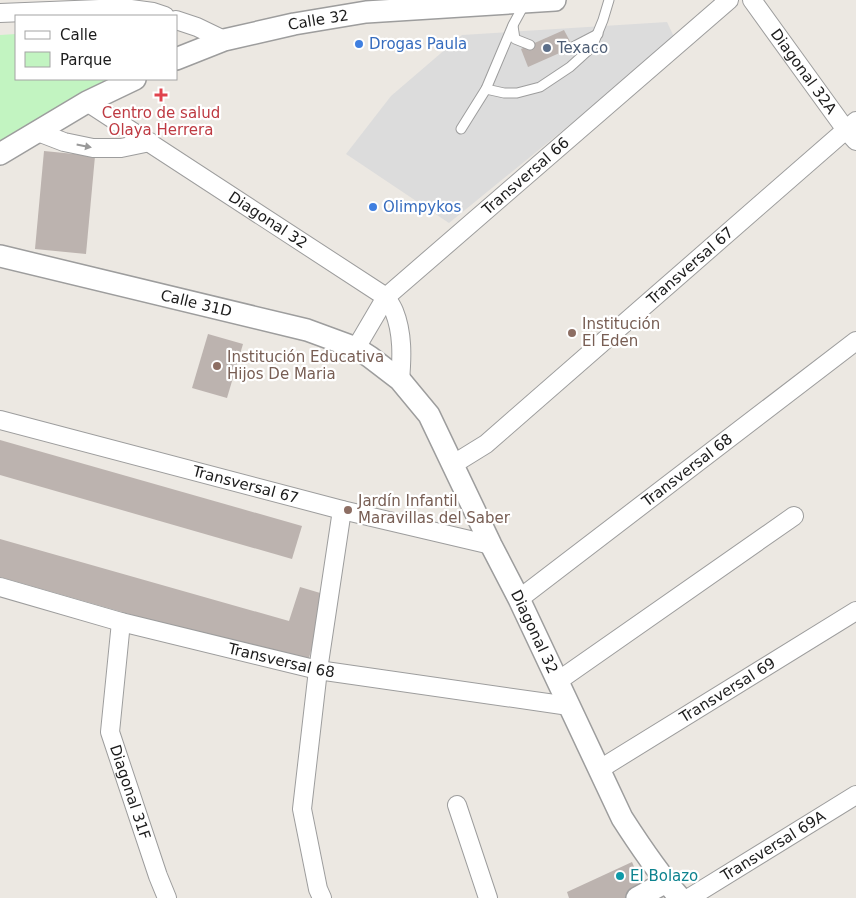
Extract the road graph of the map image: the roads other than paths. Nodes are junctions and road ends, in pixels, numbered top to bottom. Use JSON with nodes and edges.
{"nodes":[{"id":1,"x":555,"y":0,"type":"edge"},
{"id":2,"x":609,"y":0,"type":"edge"},
{"id":3,"x":729,"y":0,"type":"edge"},
{"id":4,"x":752,"y":0,"type":"edge"},
{"id":5,"x":526,"y":2,"type":"junction"},
{"id":6,"x":366,"y":6,"type":"edge"},
{"id":7,"x":0,"y":14,"type":"edge"},
{"id":8,"x":162,"y":15,"type":"edge"},
{"id":9,"x":178,"y":21,"type":"edge"},
{"id":10,"x":513,"y":25,"type":"junction"},
{"id":11,"x":598,"y":34,"type":"junction"},
{"id":12,"x":224,"y":40,"type":"junction"},
{"id":13,"x":530,"y":45,"type":"dead end"},
{"id":14,"x":573,"y":47,"type":"dead end"},
{"id":15,"x":178,"y":58,"type":"edge"},
{"id":16,"x":133,"y":80,"type":"edge"},
{"id":17,"x":486,"y":89,"type":"junction"},
{"id":18,"x":87,"y":102,"type":"junction"},
{"id":19,"x":461,"y":130,"type":"dead end"},
{"id":20,"x":853,"y":131,"type":"edge"},
{"id":21,"x":38,"y":132,"type":"junction"},
{"id":22,"x":150,"y":142,"type":"junction"},
{"id":23,"x":0,"y":154,"type":"edge"},
{"id":24,"x":0,"y":256,"type":"edge"},
{"id":25,"x":386,"y":297,"type":"junction"},
{"id":26,"x":856,"y":341,"type":"edge"},
{"id":27,"x":356,"y":348,"type":"junction"},
{"id":28,"x":393,"y":374,"type":"junction"},
{"id":29,"x":0,"y":420,"type":"edge"},
{"id":30,"x":452,"y":465,"type":"junction"},
{"id":31,"x":342,"y":510,"type":"junction"},
{"id":32,"x":794,"y":516,"type":"dead end"},
{"id":33,"x":491,"y":545,"type":"junction"},
{"id":34,"x":0,"y":587,"type":"edge"},
{"id":35,"x":519,"y":599,"type":"junction"},
{"id":36,"x":856,"y":611,"type":"edge"},
{"id":37,"x":121,"y":622,"type":"junction"},
{"id":38,"x":318,"y":670,"type":"junction"},
{"id":39,"x":558,"y":681,"type":"junction"},
{"id":40,"x":569,"y":706,"type":"junction"},
{"id":41,"x":600,"y":769,"type":"junction"},
{"id":42,"x":856,"y":795,"type":"edge"},
{"id":43,"x":457,"y":805,"type":"dead end"},
{"id":44,"x":666,"y":882,"type":"junction"},
{"id":45,"x":166,"y":898,"type":"edge"},
{"id":46,"x":322,"y":898,"type":"edge"},
{"id":47,"x":488,"y":898,"type":"edge"},
{"id":48,"x":637,"y":898,"type":"edge"},
{"id":49,"x":680,"y":898,"type":"edge"},
{"id":50,"x":689,"y":898,"type":"edge"}],
"edges":[{"from":1,"to":5,"type":"street","name":"Calle 32"},
{"from":2,"to":11,"type":"lane"},
{"from":3,"to":25,"type":"street","name":"Transversal 66"},
{"from":4,"to":20,"type":"street","name":"Diagonal 32A"},
{"from":5,"to":6,"type":"street","name":"Calle 32"},
{"from":5,"to":10,"type":"lane"},
{"from":6,"to":12,"type":"street","name":"Calle 32"},
{"from":7,"to":8,"type":"street"},
{"from":9,"to":12,"type":"street"},
{"from":10,"to":13,"type":"lane"},
{"from":10,"to":17,"type":"lane"},
{"from":11,"to":14,"type":"lane"},
{"from":11,"to":17,"type":"lane"},
{"from":12,"to":15,"type":"street","name":"Calle 32"},
{"from":16,"to":18,"type":"street"},
{"from":17,"to":19,"type":"lane"},
{"from":18,"to":21,"type":"street"},
{"from":18,"to":22,"type":"street","name":"Diagonal 32"},
{"from":20,"to":30,"type":"street","name":"Transversal 67"},
{"from":21,"to":22,"type":"street","one_way":true},
{"from":21,"to":23,"type":"street"},
{"from":22,"to":25,"type":"street","name":"Diagonal 32"},
{"from":24,"to":27,"type":"street","name":"Calle 31D"},
{"from":25,"to":27,"type":"street","name":"Transversal 66"},
{"from":25,"to":28,"type":"street"},
{"from":26,"to":35,"type":"street","name":"Transversal 68"},
{"from":27,"to":28,"type":"street","name":"Calle 31D"},
{"from":28,"to":30,"type":"street","name":"Diagonal 32"},
{"from":29,"to":31,"type":"street","name":"Transversal 67"},
{"from":30,"to":33,"type":"street","name":"Diagonal 32"},
{"from":31,"to":33,"type":"street","name":"Transversal 67"},
{"from":31,"to":38,"type":"street"},
{"from":32,"to":39,"type":"street"},
{"from":33,"to":35,"type":"street","name":"Diagonal 32"},
{"from":34,"to":37,"type":"street","name":"Transversal 68"},
{"from":35,"to":39,"type":"street","name":"Diagonal 32"},
{"from":36,"to":41,"type":"street","name":"Transversal 69"},
{"from":37,"to":38,"type":"street","name":"Transversal 68"},
{"from":37,"to":45,"type":"street","name":"Diagonal 31F"},
{"from":38,"to":40,"type":"street","name":"Transversal 68"},
{"from":38,"to":46,"type":"street"},
{"from":39,"to":40,"type":"street","name":"Diagonal 32"},
{"from":40,"to":41,"type":"street","name":"Diagonal 32"},
{"from":41,"to":44,"type":"street","name":"Diagonal 32"},
{"from":42,"to":50,"type":"street","name":"Transversal 69A"},
{"from":43,"to":47,"type":"street"},
{"from":44,"to":48,"type":"street"},
{"from":44,"to":49,"type":"street","name":"Diagonal 32"}]}
